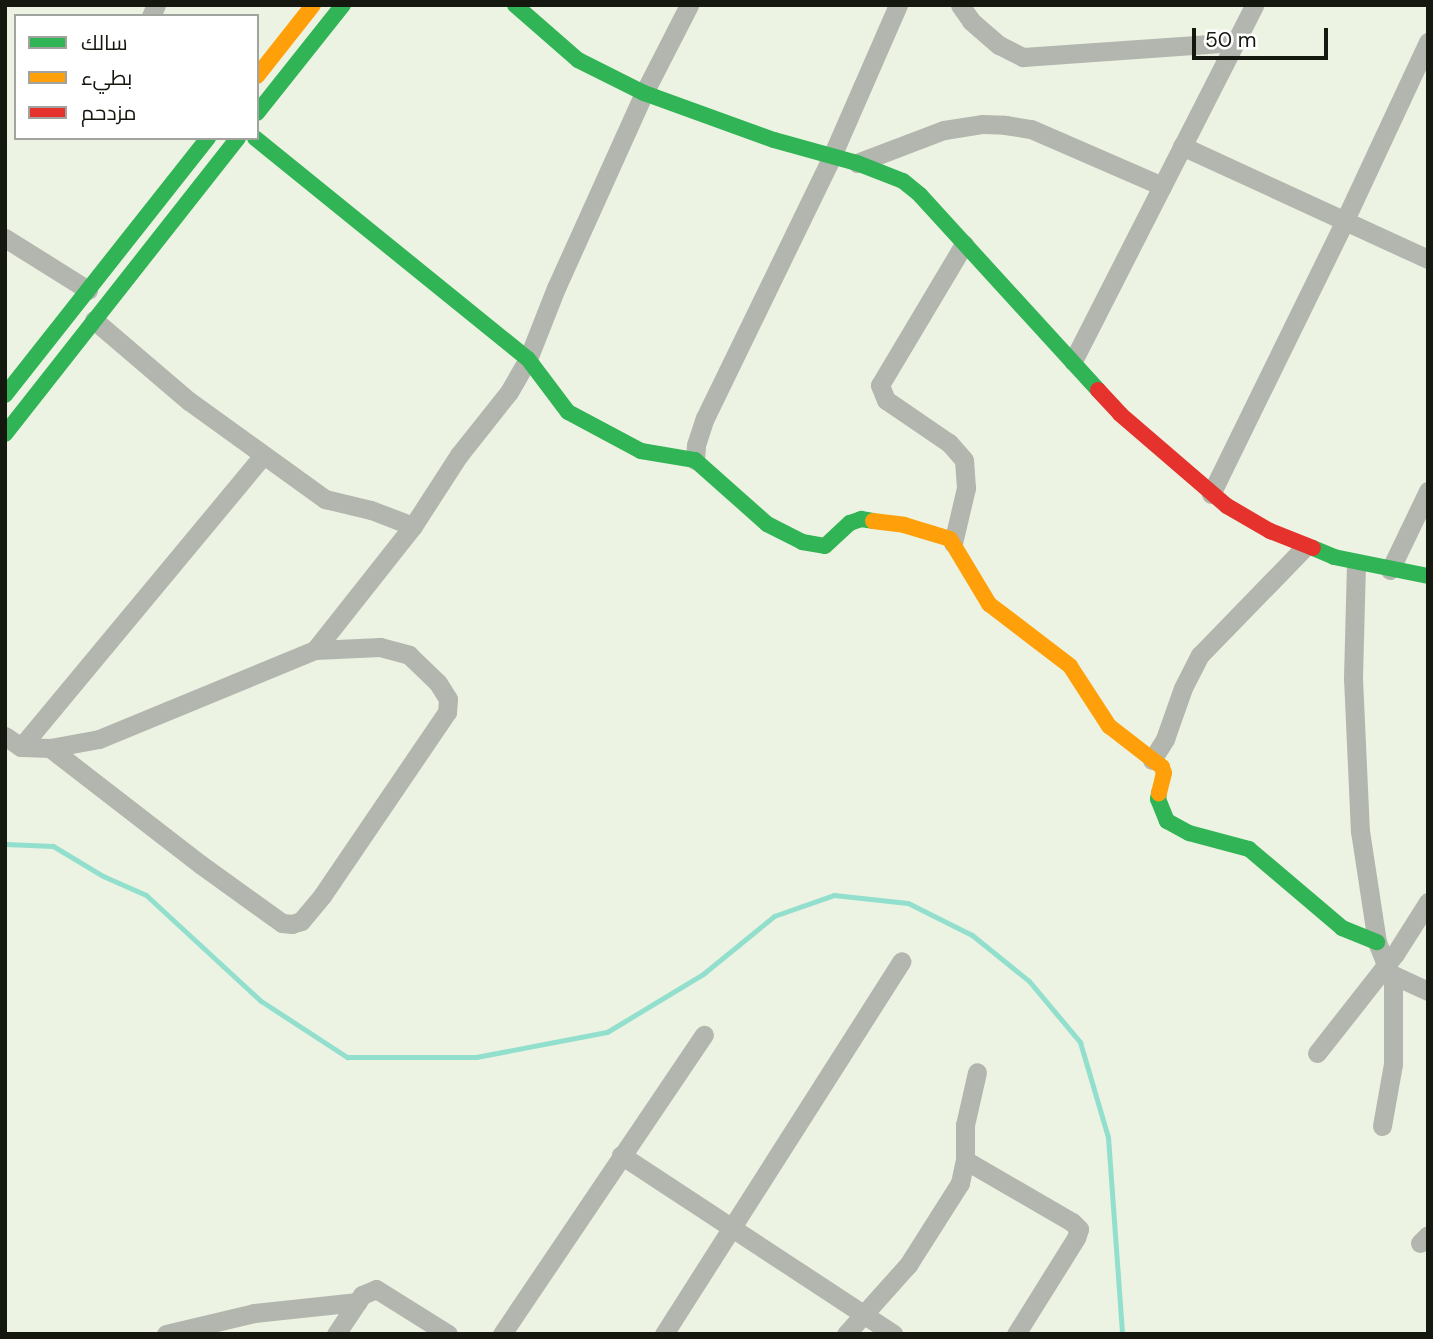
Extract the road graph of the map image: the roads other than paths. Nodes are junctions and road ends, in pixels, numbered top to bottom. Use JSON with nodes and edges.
{"nodes":[{"id":1,"x":313,"y":5,"type":"edge"},
{"id":2,"x":343,"y":5,"type":"edge"},
{"id":3,"x":514,"y":5,"type":"edge"},
{"id":4,"x":689,"y":5,"type":"edge"},
{"id":5,"x":898,"y":5,"type":"edge"},
{"id":6,"x":960,"y":5,"type":"edge"},
{"id":7,"x":1254,"y":5,"type":"edge"},
{"id":8,"x":1428,"y":42,"type":"edge"},
{"id":9,"x":1235,"y":43,"type":"junction"},
{"id":10,"x":259,"y":73,"type":"edge"},
{"id":11,"x":644,"y":93,"type":"junction"},
{"id":12,"x":259,"y":110,"type":"edge"},
{"id":13,"x":206,"y":140,"type":"edge"},
{"id":14,"x":236,"y":140,"type":"edge"},
{"id":15,"x":257,"y":140,"type":"edge"},
{"id":16,"x":1182,"y":146,"type":"junction"},
{"id":17,"x":832,"y":156,"type":"junction"},
{"id":18,"x":857,"y":163,"type":"junction"},
{"id":19,"x":1162,"y":186,"type":"junction"},
{"id":20,"x":1344,"y":222,"type":"junction"},
{"id":21,"x":5,"y":238,"type":"edge"},
{"id":22,"x":964,"y":244,"type":"junction"},
{"id":23,"x":1428,"y":260,"type":"edge"},
{"id":24,"x":88,"y":290,"type":"junction"},
{"id":25,"x":94,"y":320,"type":"junction"},
{"id":26,"x":528,"y":359,"type":"junction"},
{"id":27,"x":1073,"y":361,"type":"junction"},
{"id":28,"x":5,"y":395,"type":"edge"},
{"id":29,"x":5,"y":433,"type":"edge"},
{"id":30,"x":263,"y":456,"type":"junction"},
{"id":31,"x":695,"y":460,"type":"junction"},
{"id":32,"x":1428,"y":491,"type":"edge"},
{"id":33,"x":1211,"y":494,"type":"junction"},
{"id":34,"x":413,"y":526,"type":"junction"},
{"id":35,"x":953,"y":543,"type":"junction"},
{"id":36,"x":1305,"y":547,"type":"junction"},
{"id":37,"x":1356,"y":563,"type":"junction"},
{"id":38,"x":1390,"y":570,"type":"junction"},
{"id":39,"x":1428,"y":576,"type":"edge"},
{"id":40,"x":315,"y":650,"type":"junction"},
{"id":41,"x":13,"y":741,"type":"edge"},
{"id":42,"x":50,"y":748,"type":"junction"},
{"id":43,"x":1152,"y":760,"type":"junction"},
{"id":44,"x":1428,"y":902,"type":"edge"},
{"id":45,"x":1377,"y":942,"type":"junction"},
{"id":46,"x":902,"y":961,"type":"dead end"},
{"id":47,"x":1389,"y":969,"type":"junction"},
{"id":48,"x":1428,"y":991,"type":"edge"},
{"id":49,"x":704,"y":1035,"type":"dead end"},
{"id":50,"x":1317,"y":1054,"type":"dead end"},
{"id":51,"x":977,"y":1072,"type":"dead end"},
{"id":52,"x":1382,"y":1126,"type":"dead end"},
{"id":53,"x":621,"y":1155,"type":"junction"},
{"id":54,"x":965,"y":1160,"type":"junction"},
{"id":55,"x":732,"y":1228,"type":"junction"},
{"id":56,"x":357,"y":1302,"type":"junction"},
{"id":57,"x":862,"y":1313,"type":"junction"},
{"id":58,"x":166,"y":1334,"type":"edge"},
{"id":59,"x":336,"y":1334,"type":"edge"},
{"id":60,"x":448,"y":1334,"type":"edge"},
{"id":61,"x":502,"y":1334,"type":"edge"},
{"id":62,"x":664,"y":1334,"type":"edge"},
{"id":63,"x":846,"y":1334,"type":"edge"},
{"id":64,"x":894,"y":1334,"type":"edge"},
{"id":65,"x":1016,"y":1334,"type":"edge"}],
"edges":[{"from":1,"to":10,"type":"street"},
{"from":2,"to":12,"type":"street"},
{"from":3,"to":11,"type":"street"},
{"from":4,"to":11,"type":"street"},
{"from":5,"to":17,"type":"street"},
{"from":6,"to":9,"type":"street"},
{"from":7,"to":9,"type":"street"},
{"from":8,"to":20,"type":"street"},
{"from":9,"to":16,"type":"street"},
{"from":11,"to":17,"type":"street"},
{"from":11,"to":26,"type":"street"},
{"from":13,"to":24,"type":"street"},
{"from":14,"to":25,"type":"street"},
{"from":15,"to":26,"type":"street"},
{"from":16,"to":19,"type":"street"},
{"from":16,"to":20,"type":"street"},
{"from":17,"to":18,"type":"street"},
{"from":17,"to":31,"type":"street"},
{"from":18,"to":19,"type":"street"},
{"from":18,"to":22,"type":"street"},
{"from":19,"to":27,"type":"street"},
{"from":20,"to":23,"type":"street"},
{"from":20,"to":33,"type":"street"},
{"from":21,"to":24,"type":"street"},
{"from":22,"to":27,"type":"street"},
{"from":22,"to":35,"type":"street"},
{"from":24,"to":28,"type":"street"},
{"from":25,"to":29,"type":"street"},
{"from":25,"to":30,"type":"street"},
{"from":26,"to":31,"type":"street"},
{"from":26,"to":34,"type":"street"},
{"from":27,"to":33,"type":"street"},
{"from":30,"to":34,"type":"street"},
{"from":30,"to":41,"type":"street"},
{"from":31,"to":35,"type":"street"},
{"from":32,"to":38,"type":"street"},
{"from":33,"to":36,"type":"street"},
{"from":34,"to":40,"type":"street"},
{"from":35,"to":43,"type":"street"},
{"from":36,"to":37,"type":"street"},
{"from":36,"to":43,"type":"street"},
{"from":37,"to":38,"type":"street"},
{"from":37,"to":45,"type":"street"},
{"from":38,"to":39,"type":"street"},
{"from":40,"to":42,"type":"street"},
{"from":40,"to":42,"type":"street"},
{"from":41,"to":42,"type":"street"},
{"from":43,"to":45,"type":"street"},
{"from":44,"to":47,"type":"street"},
{"from":45,"to":47,"type":"street"},
{"from":46,"to":55,"type":"street"},
{"from":47,"to":48,"type":"street"},
{"from":47,"to":50,"type":"street"},
{"from":47,"to":52,"type":"street"},
{"from":49,"to":53,"type":"street"},
{"from":51,"to":54,"type":"street"},
{"from":53,"to":55,"type":"street"},
{"from":53,"to":61,"type":"street"},
{"from":54,"to":57,"type":"street"},
{"from":54,"to":65,"type":"street"},
{"from":55,"to":57,"type":"street"},
{"from":55,"to":62,"type":"street"},
{"from":56,"to":58,"type":"street"},
{"from":56,"to":59,"type":"street"},
{"from":56,"to":60,"type":"street"},
{"from":57,"to":63,"type":"street"},
{"from":57,"to":64,"type":"street"}]}
